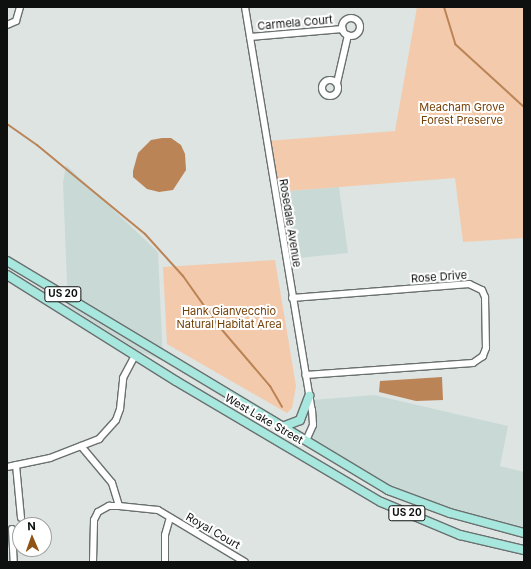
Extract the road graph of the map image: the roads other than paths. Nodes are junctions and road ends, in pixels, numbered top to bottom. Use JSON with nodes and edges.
{"nodes":[{"id":1,"x":20,"y":7,"type":"edge"},
{"id":2,"x":245,"y":7,"type":"edge"},
{"id":3,"x":7,"y":25,"type":"edge"},
{"id":4,"x":343,"y":29,"type":"junction"},
{"id":5,"x":348,"y":35,"type":"junction"},
{"id":6,"x":250,"y":37,"type":"junction"},
{"id":7,"x":337,"y":83,"type":"dead end"},
{"id":8,"x":7,"y":261,"type":"edge"},
{"id":9,"x":7,"y":275,"type":"edge"},
{"id":10,"x":292,"y":298,"type":"junction"},
{"id":11,"x":135,"y":355,"type":"junction"},
{"id":12,"x":305,"y":376,"type":"junction"},
{"id":13,"x":309,"y":396,"type":"junction"},
{"id":14,"x":282,"y":427,"type":"junction"},
{"id":15,"x":306,"y":441,"type":"junction"},
{"id":16,"x":81,"y":446,"type":"junction"},
{"id":17,"x":299,"y":453,"type":"junction"},
{"id":18,"x":16,"y":465,"type":"junction"},
{"id":19,"x":7,"y":467,"type":"edge"},
{"id":20,"x":119,"y":506,"type":"junction"},
{"id":21,"x":21,"y":517,"type":"edge"},
{"id":22,"x":170,"y":518,"type":"junction"},
{"id":23,"x":524,"y":533,"type":"edge"},
{"id":24,"x":524,"y":550,"type":"edge"},
{"id":25,"x":93,"y":562,"type":"edge"},
{"id":26,"x":165,"y":562,"type":"edge"},
{"id":27,"x":245,"y":562,"type":"edge"}],
"edges":[{"from":1,"to":3,"type":"street"},
{"from":2,"to":6,"type":"street","name":"Rosedale Avenue"},
{"from":4,"to":5,"type":"street","name":"Carmela Court"},
{"from":4,"to":5,"type":"street","name":"Carmela Court"},
{"from":4,"to":6,"type":"street","name":"Carmela Court"},
{"from":5,"to":7,"type":"street","name":"Carmela Court"},
{"from":6,"to":10,"type":"street","name":"Rosedale Avenue"},
{"from":8,"to":14,"type":"main road","name":"West Lake Street","number":"US 20"},
{"from":9,"to":11,"type":"main road","name":"West Lake Street","number":"US 20"},
{"from":10,"to":12,"type":"street","name":"Rosedale Avenue"},
{"from":10,"to":12,"type":"street","name":"Rose Drive"},
{"from":11,"to":16,"type":"street"},
{"from":11,"to":17,"type":"main road","name":"West Lake Street","number":"US 20"},
{"from":12,"to":13,"type":"street","name":"Rosedale Avenue"},
{"from":13,"to":14,"type":"main road"},
{"from":13,"to":15,"type":"street","name":"Rosedale Avenue"},
{"from":14,"to":15,"type":"main road","name":"West Lake Street","number":"US 20"},
{"from":15,"to":17,"type":"main road"},
{"from":15,"to":23,"type":"main road","name":"West Lake Street","number":"US 20"},
{"from":16,"to":18,"type":"street"},
{"from":16,"to":20,"type":"street"},
{"from":17,"to":24,"type":"main road","name":"West Lake Street","number":"US 20"},
{"from":18,"to":19,"type":"street"},
{"from":18,"to":21,"type":"street"},
{"from":20,"to":22,"type":"street","name":"Royal Court"},
{"from":20,"to":25,"type":"street","name":"Royal Court"},
{"from":22,"to":26,"type":"street"},
{"from":22,"to":27,"type":"street","name":"Royal Court"}]}
